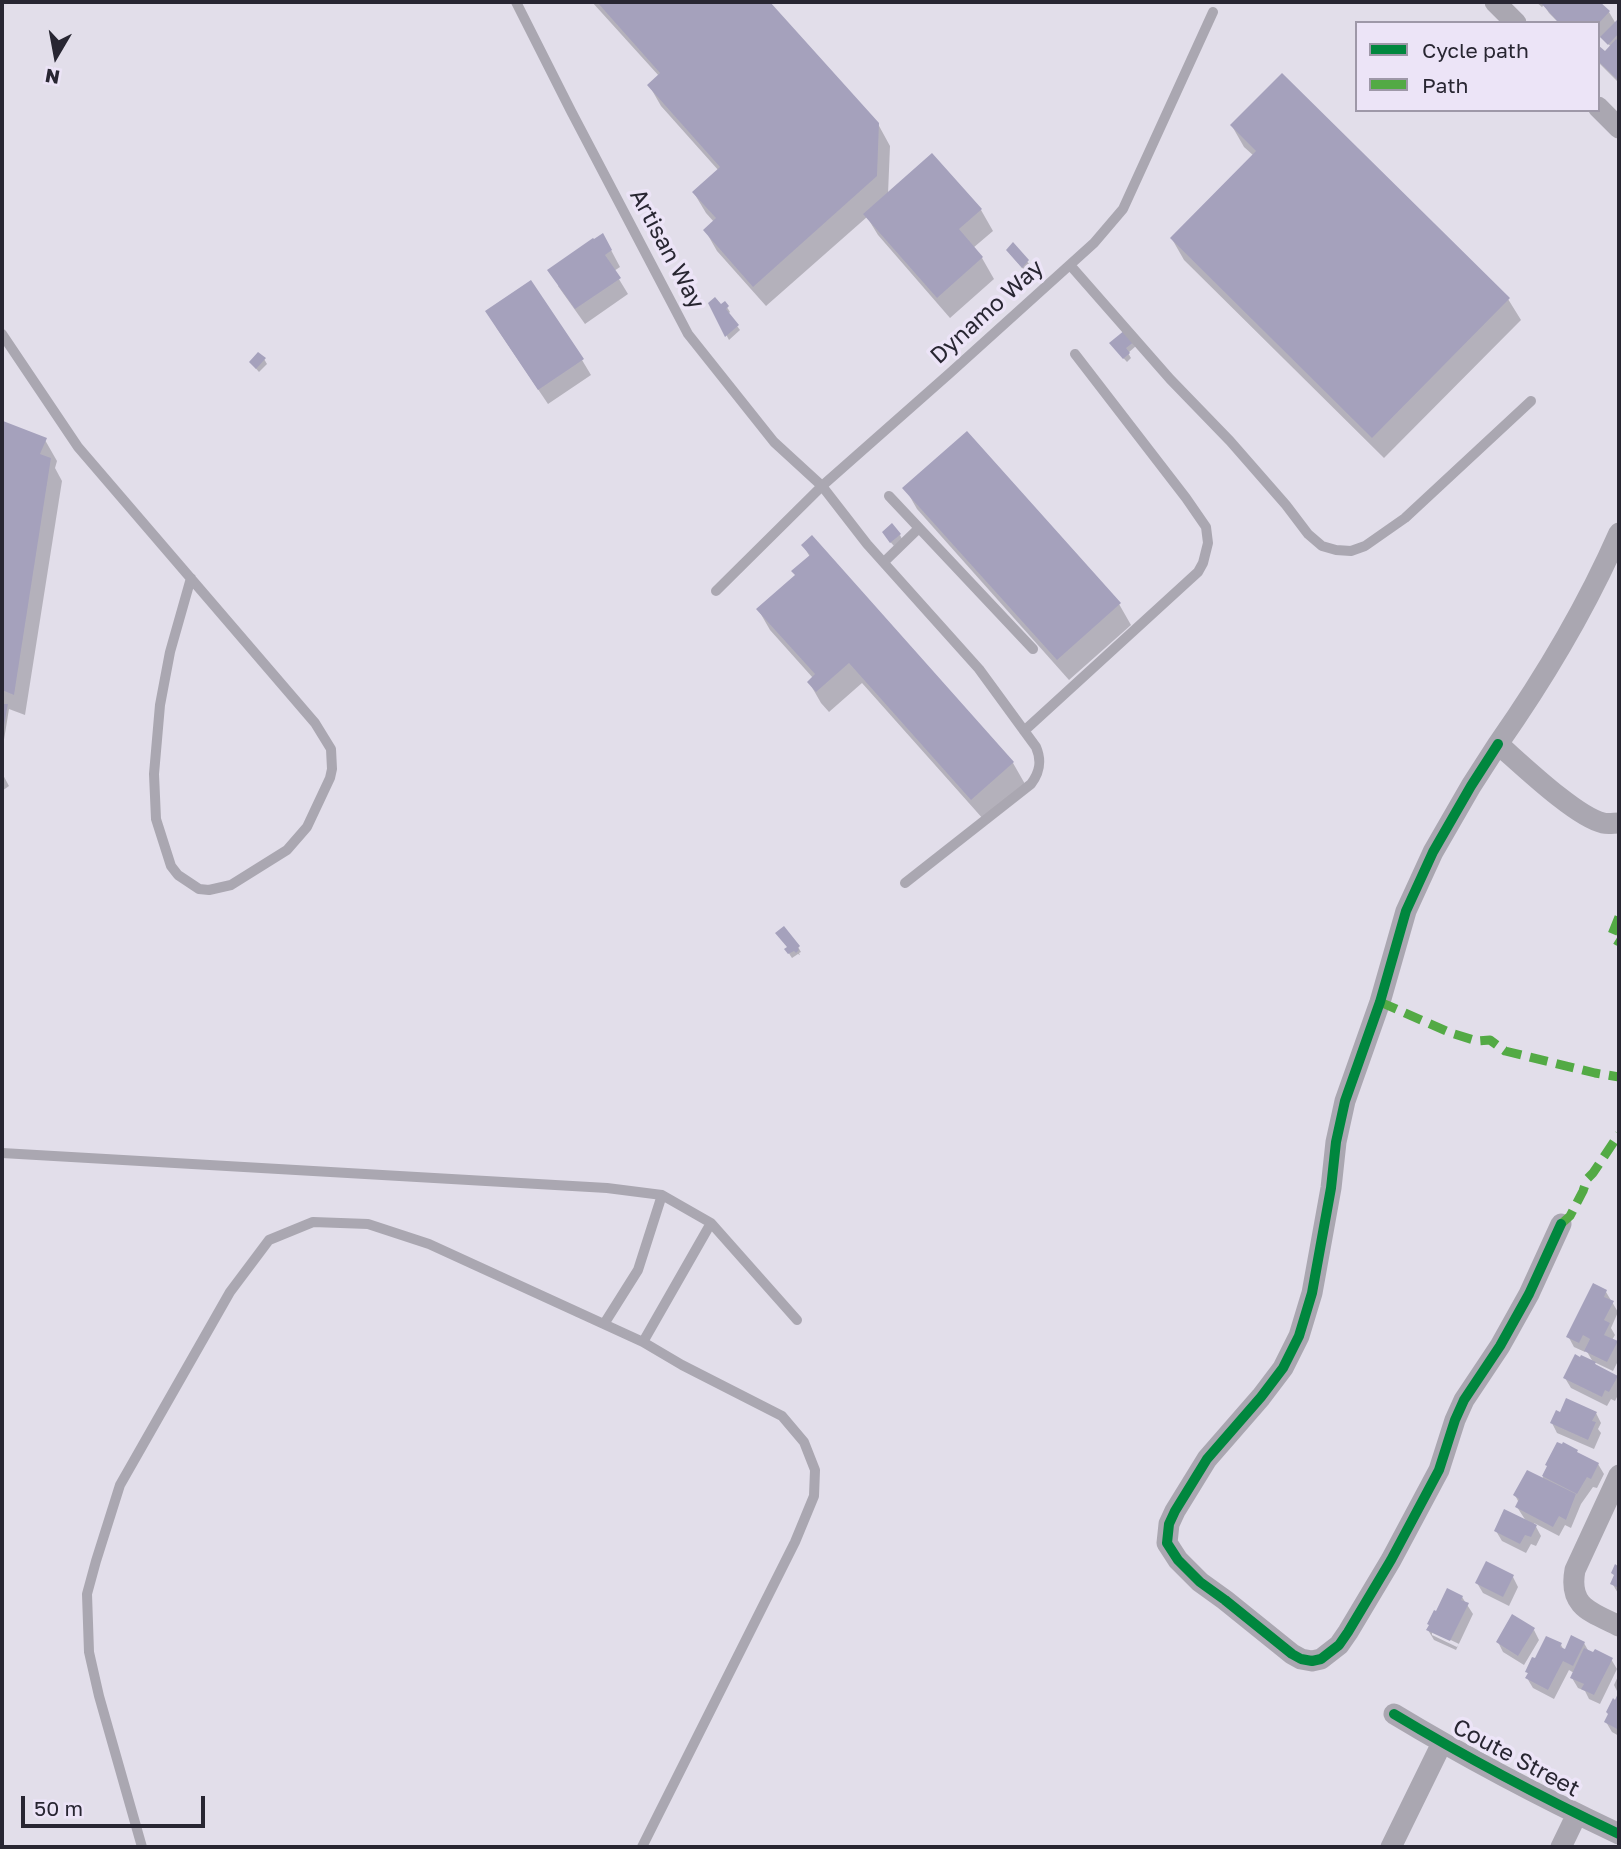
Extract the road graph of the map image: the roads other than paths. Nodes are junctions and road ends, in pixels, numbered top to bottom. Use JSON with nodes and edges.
{"nodes":[{"id":1,"x":516,"y":2,"type":"edge"},
{"id":2,"x":1495,"y":2,"type":"edge"},
{"id":3,"x":1213,"y":12,"type":"dead end"},
{"id":4,"x":1514,"y":21,"type":"edge"},
{"id":5,"x":1600,"y":109,"type":"edge"},
{"id":6,"x":1619,"y":128,"type":"edge"},
{"id":7,"x":1070,"y":265,"type":"junction"},
{"id":8,"x":2,"y":334,"type":"edge"},
{"id":9,"x":1075,"y":354,"type":"dead end"},
{"id":10,"x":1531,"y":401,"type":"dead end"},
{"id":11,"x":821,"y":486,"type":"junction"},
{"id":12,"x":889,"y":496,"type":"dead end"},
{"id":13,"x":919,"y":528,"type":"junction"},
{"id":14,"x":1619,"y":533,"type":"edge"},
{"id":15,"x":884,"y":562,"type":"junction"},
{"id":16,"x":191,"y":578,"type":"junction"},
{"id":17,"x":716,"y":591,"type":"dead end"},
{"id":18,"x":1033,"y":649,"type":"dead end"},
{"id":19,"x":1024,"y":731,"type":"junction"},
{"id":20,"x":1498,"y":744,"type":"junction"},
{"id":21,"x":1619,"y":823,"type":"edge"},
{"id":22,"x":905,"y":883,"type":"dead end"},
{"id":23,"x":2,"y":1153,"type":"edge"},
{"id":24,"x":662,"y":1195,"type":"junction"},
{"id":25,"x":711,"y":1223,"type":"junction"},
{"id":26,"x":1561,"y":1224,"type":"dead end"},
{"id":27,"x":797,"y":1320,"type":"dead end"},
{"id":28,"x":604,"y":1324,"type":"junction"},
{"id":29,"x":643,"y":1342,"type":"junction"},
{"id":30,"x":1619,"y":1475,"type":"edge"},
{"id":31,"x":1619,"y":1626,"type":"edge"},
{"id":32,"x":1394,"y":1714,"type":"dead end"},
{"id":33,"x":1442,"y":1742,"type":"junction"},
{"id":34,"x":1577,"y":1814,"type":"junction"},
{"id":35,"x":1619,"y":1834,"type":"edge"},
{"id":36,"x":142,"y":1847,"type":"edge"},
{"id":37,"x":642,"y":1847,"type":"edge"},
{"id":38,"x":1391,"y":1847,"type":"edge"},
{"id":39,"x":1561,"y":1847,"type":"edge"}],
"edges":[{"from":1,"to":11,"type":"lane","name":"Artisan Way"},
{"from":2,"to":4,"type":"street"},
{"from":3,"to":7,"type":"lane","name":"Dynamo Way"},
{"from":5,"to":6,"type":"street"},
{"from":7,"to":10,"type":"lane"},
{"from":7,"to":11,"type":"lane","name":"Dynamo Way"},
{"from":8,"to":16,"type":"lane"},
{"from":9,"to":19,"type":"lane"},
{"from":11,"to":15,"type":"lane","name":"Artisan Way"},
{"from":11,"to":17,"type":"lane","name":"Dynamo Way"},
{"from":12,"to":13,"type":"lane"},
{"from":13,"to":15,"type":"lane"},
{"from":13,"to":18,"type":"lane"},
{"from":14,"to":20,"type":"street"},
{"from":15,"to":19,"type":"lane","name":"Artisan Way"},
{"from":16,"to":16,"type":"lane"},
{"from":19,"to":22,"type":"lane","name":"Artisan Way"},
{"from":20,"to":21,"type":"street"},
{"from":20,"to":26,"type":"street"},
{"from":23,"to":24,"type":"lane"},
{"from":24,"to":25,"type":"lane"},
{"from":24,"to":28,"type":"lane"},
{"from":25,"to":27,"type":"lane"},
{"from":25,"to":29,"type":"lane"},
{"from":28,"to":29,"type":"lane"},
{"from":28,"to":36,"type":"lane"},
{"from":29,"to":37,"type":"lane"},
{"from":30,"to":31,"type":"street"},
{"from":32,"to":33,"type":"street","name":"Coute Street"},
{"from":33,"to":34,"type":"street","name":"Coute Street"},
{"from":33,"to":38,"type":"street"},
{"from":34,"to":35,"type":"street","name":"Coute Street"},
{"from":34,"to":39,"type":"street"}]}
